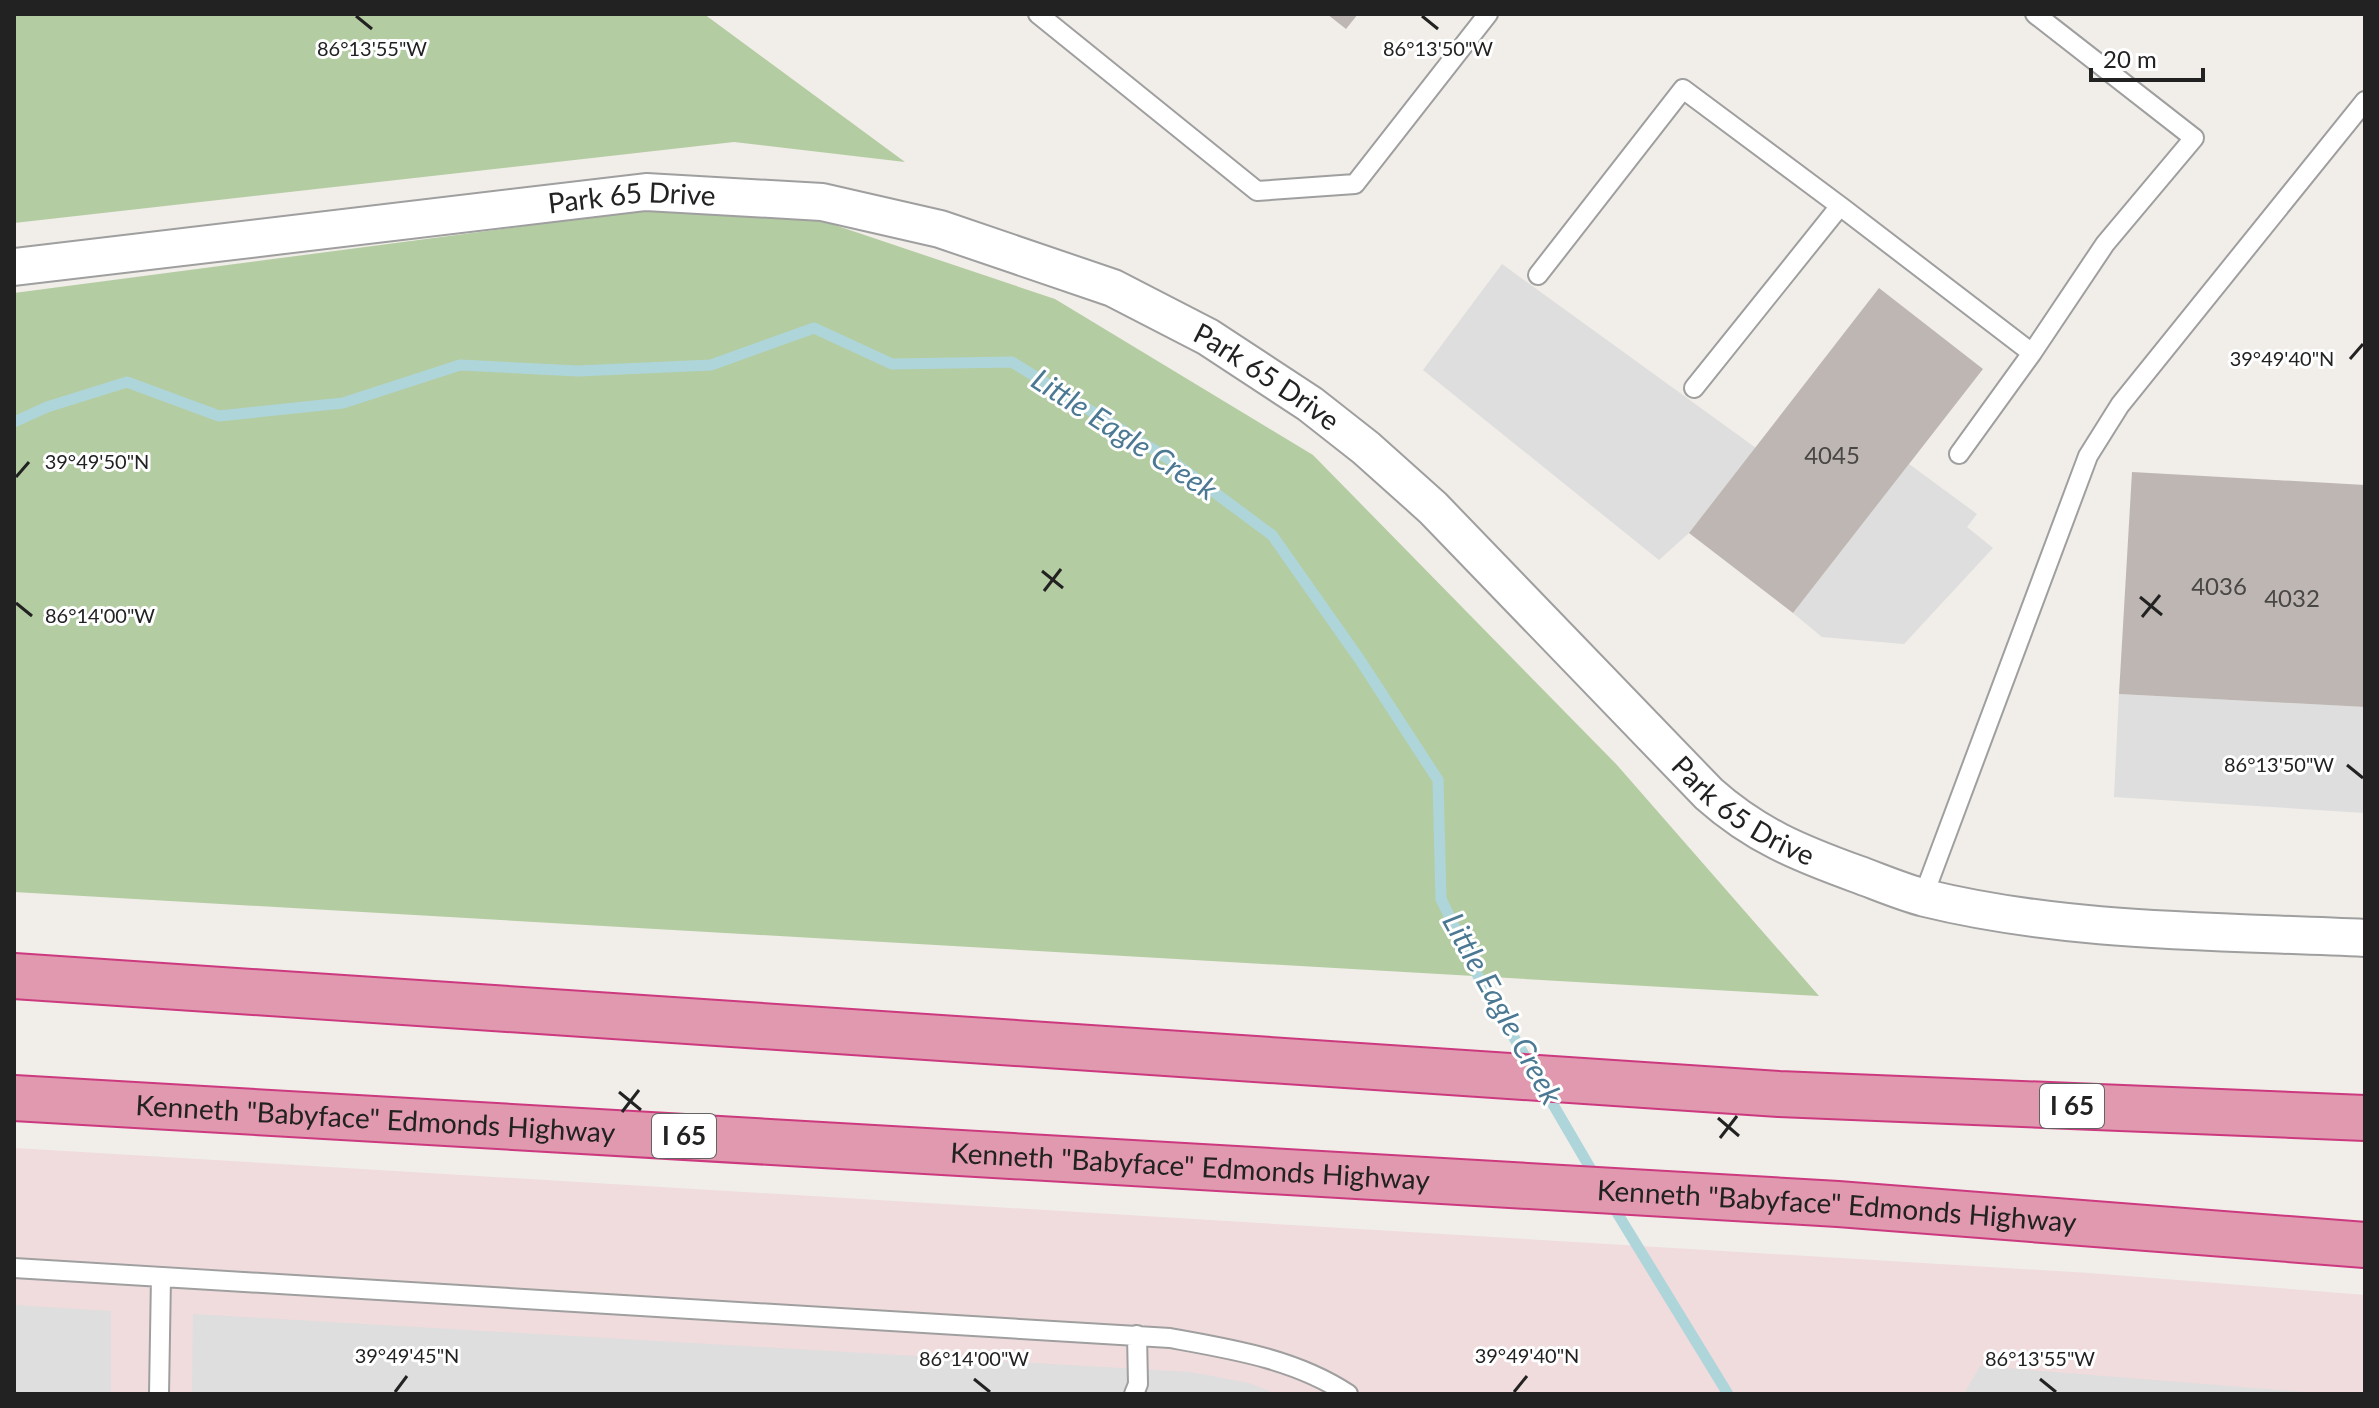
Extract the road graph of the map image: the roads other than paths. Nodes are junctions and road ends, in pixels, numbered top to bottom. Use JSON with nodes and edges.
{"nodes":[{"id":1,"x":1038,"y":14,"type":"edge"},
{"id":2,"x":1488,"y":14,"type":"edge"},
{"id":3,"x":2035,"y":14,"type":"edge"},
{"id":4,"x":2365,"y":101,"type":"edge"},
{"id":5,"x":1840,"y":206,"type":"junction"},
{"id":6,"x":14,"y":267,"type":"edge"},
{"id":7,"x":1538,"y":275,"type":"dead end"},
{"id":8,"x":2032,"y":353,"type":"junction"},
{"id":9,"x":1694,"y":388,"type":"dead end"},
{"id":10,"x":1959,"y":454,"type":"dead end"},
{"id":11,"x":1923,"y":897,"type":"junction"},
{"id":12,"x":2365,"y":938,"type":"edge"},
{"id":13,"x":14,"y":976,"type":"edge"},
{"id":14,"x":14,"y":1098,"type":"edge"},
{"id":15,"x":2365,"y":1118,"type":"edge"},
{"id":16,"x":2365,"y":1245,"type":"edge"},
{"id":17,"x":14,"y":1268,"type":"edge"},
{"id":18,"x":161,"y":1277,"type":"junction"},
{"id":19,"x":1137,"y":1335,"type":"junction"},
{"id":20,"x":159,"y":1394,"type":"edge"},
{"id":21,"x":1134,"y":1394,"type":"edge"},
{"id":22,"x":1348,"y":1394,"type":"edge"}],
"edges":[{"from":1,"to":2,"type":"lane"},
{"from":3,"to":8,"type":"lane"},
{"from":4,"to":11,"type":"lane"},
{"from":5,"to":7,"type":"lane"},
{"from":5,"to":8,"type":"lane"},
{"from":5,"to":9,"type":"lane"},
{"from":6,"to":11,"type":"street","name":"Park 65 Drive"},
{"from":8,"to":10,"type":"lane"},
{"from":11,"to":12,"type":"street","name":"Park 65 Drive"},
{"from":13,"to":15,"type":"highway","number":"I 65"},
{"from":14,"to":16,"type":"highway","name":"Kenneth \"Babyface\" Edmonds Highway","number":"I 65"},
{"from":17,"to":18,"type":"lane"},
{"from":18,"to":19,"type":"lane"},
{"from":18,"to":20,"type":"lane"},
{"from":19,"to":21,"type":"lane"},
{"from":19,"to":22,"type":"lane"}]}
